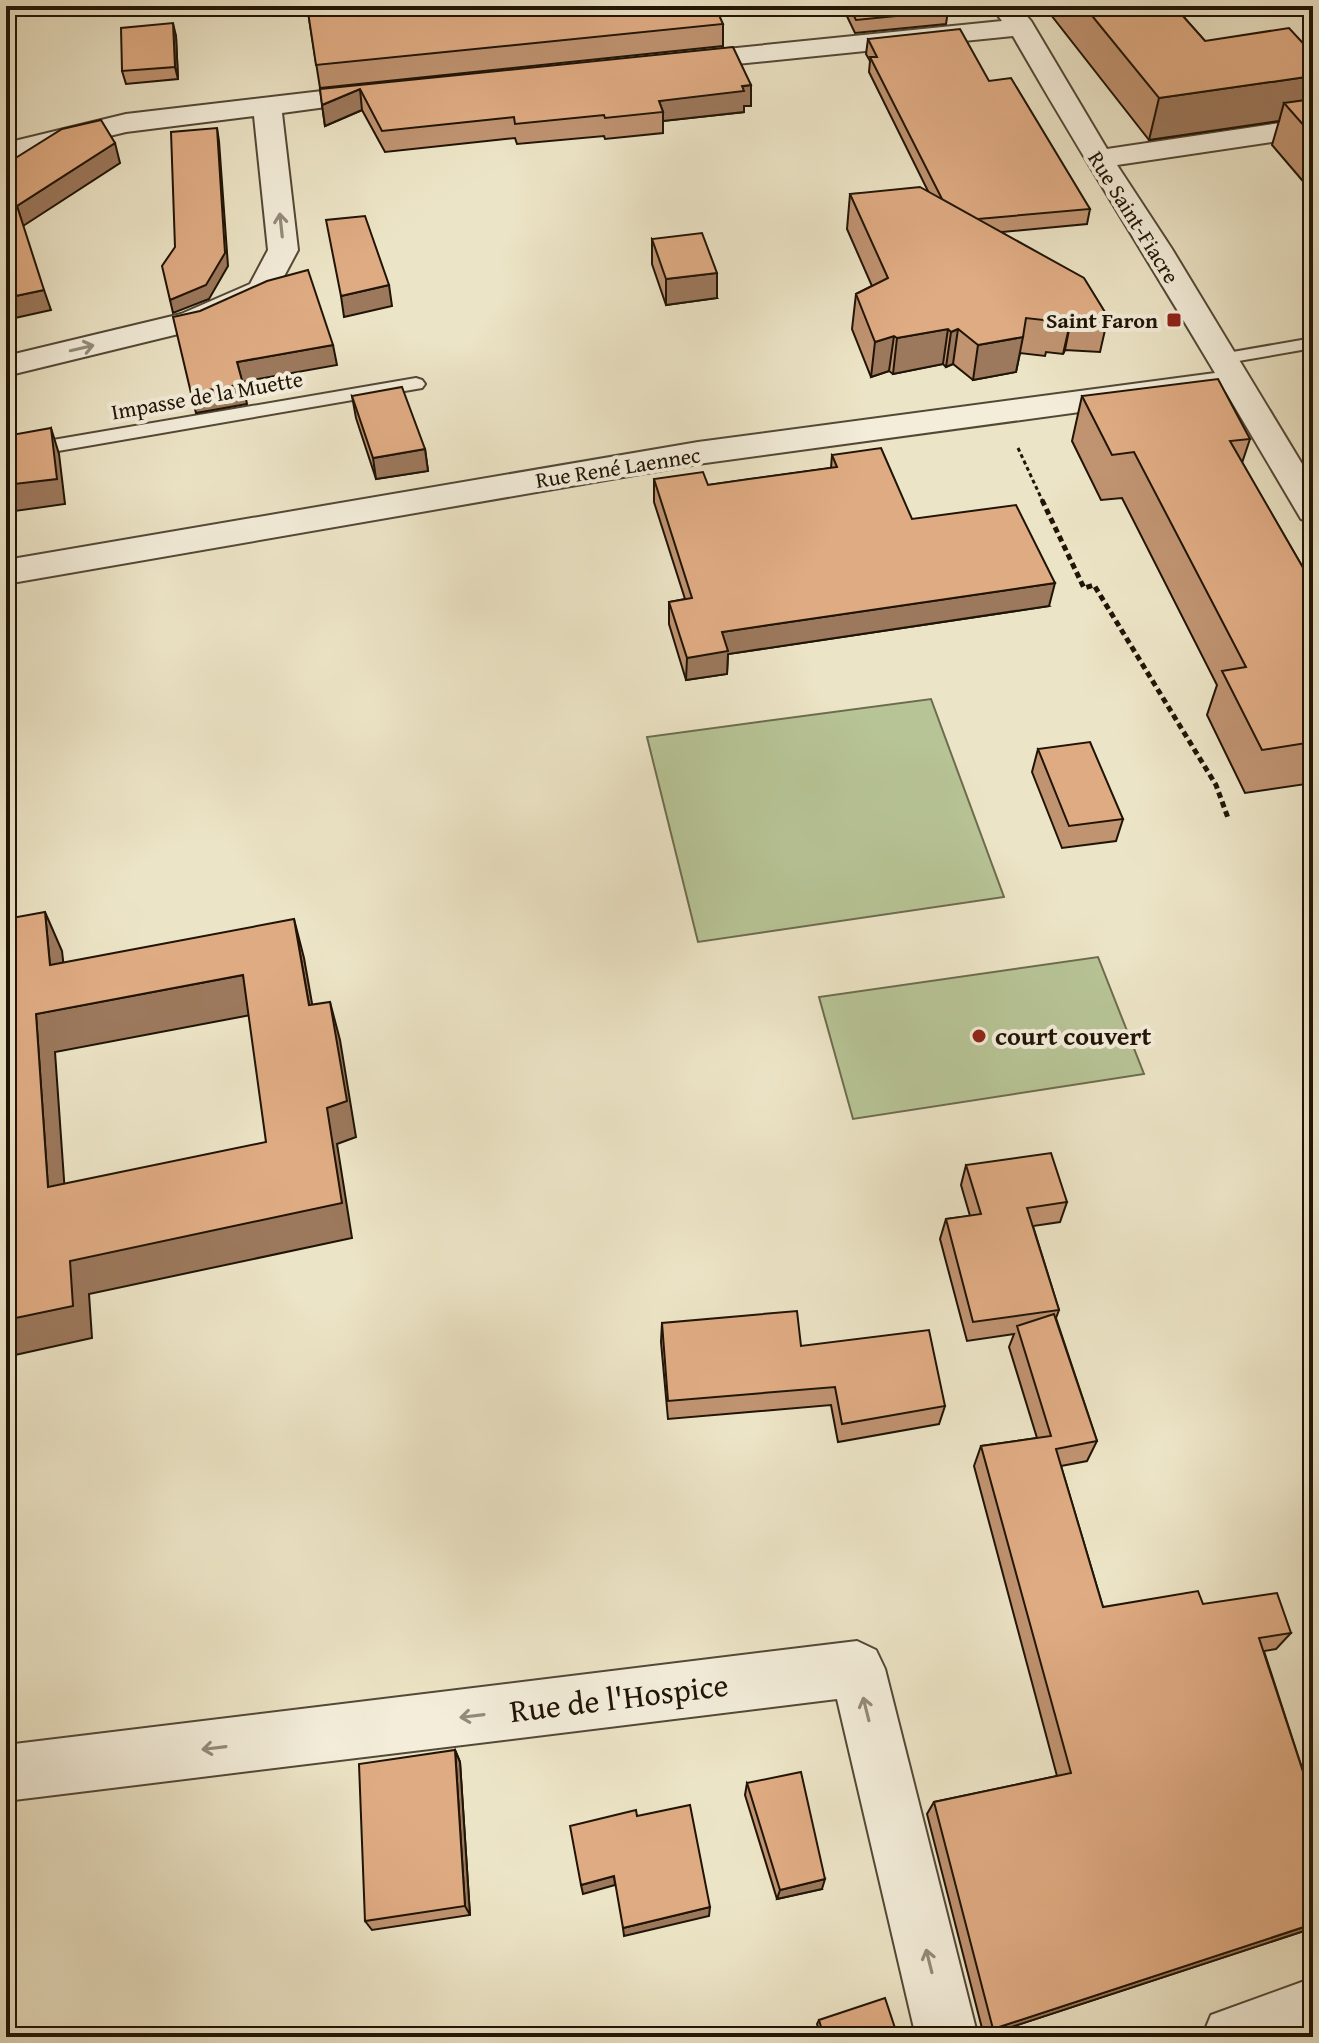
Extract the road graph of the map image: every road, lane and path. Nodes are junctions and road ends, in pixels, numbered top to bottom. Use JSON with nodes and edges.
{"nodes":[{"id":1,"x":1012,"y":17,"type":"edge"},
{"id":2,"x":649,"y":65,"type":"edge"},
{"id":3,"x":410,"y":90,"type":"edge"},
{"id":4,"x":267,"y":104,"type":"junction"},
{"id":5,"x":1313,"y":127,"type":"edge"},
{"id":6,"x":6,"y":152,"type":"edge"},
{"id":7,"x":1098,"y":159,"type":"junction"},
{"id":8,"x":1313,"y":343,"type":"edge"},
{"id":9,"x":6,"y":366,"type":"edge"},
{"id":10,"x":1228,"y":370,"type":"junction"},
{"id":11,"x":416,"y":384,"type":"dead end"},
{"id":12,"x":1001,"y":414,"type":"junction"},
{"id":13,"x":6,"y":454,"type":"edge"},
{"id":14,"x":1313,"y":511,"type":"edge"},
{"id":15,"x":6,"y":572,"type":"edge"},
{"id":16,"x":1228,"y":818,"type":"dead end"},
{"id":17,"x":6,"y":1773,"type":"edge"},
{"id":18,"x":1313,"y":2008,"type":"edge"},
{"id":19,"x":947,"y":2037,"type":"edge"},
{"id":20,"x":1233,"y":2037,"type":"edge"}],
"edges":[{"from":1,"to":2,"type":"street"},
{"from":1,"to":7,"type":"street","name":"Rue Saint-Fiacre"},
{"from":3,"to":4,"type":"street"},
{"from":4,"to":6,"type":"street"},
{"from":9,"to":4,"type":"street","one_way":true},
{"from":5,"to":7,"type":"street"},
{"from":7,"to":10,"type":"street","name":"Rue Saint-Fiacre"},
{"from":8,"to":10,"type":"lane"},
{"from":10,"to":12,"type":"street","name":"Rue René Laennec"},
{"from":10,"to":14,"type":"street","name":"Rue Saint-Fiacre"},
{"from":11,"to":13,"type":"lane","name":"Impasse de la Muette"},
{"from":12,"to":15,"type":"street","name":"Rue René Laennec"},
{"from":12,"to":16,"type":"path"},
{"from":19,"to":17,"type":"street","name":"Rue de l'Hospice","one_way":true},
{"from":18,"to":20,"type":"street"}]}
